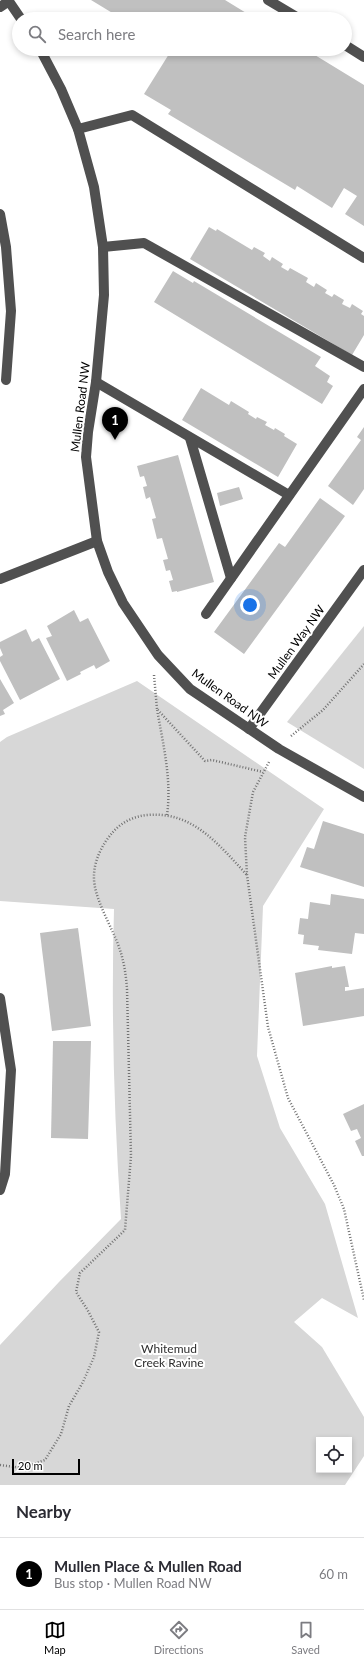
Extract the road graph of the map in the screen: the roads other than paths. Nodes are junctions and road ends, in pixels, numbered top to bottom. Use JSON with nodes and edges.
{"nodes":[{"id":1,"x":268,"y":0,"type":"edge"},
{"id":2,"x":6,"y":3,"type":"edge"},
{"id":3,"x":14,"y":12,"type":"edge"},
{"id":4,"x":288,"y":12,"type":"edge"},
{"id":5,"x":352,"y":49,"type":"edge"},
{"id":6,"x":44,"y":56,"type":"edge"},
{"id":7,"x":364,"y":57,"type":"edge"},
{"id":8,"x":78,"y":129,"type":"junction"},
{"id":9,"x":0,"y":214,"type":"edge"},
{"id":10,"x":103,"y":247,"type":"junction"},
{"id":11,"x":364,"y":258,"type":"edge"},
{"id":12,"x":5,"y":324,"type":"edge"},
{"id":13,"x":364,"y":367,"type":"edge"},
{"id":14,"x":6,"y":380,"type":"dead end"},
{"id":15,"x":96,"y":382,"type":"junction"},
{"id":16,"x":364,"y":389,"type":"edge"},
{"id":17,"x":190,"y":438,"type":"junction"},
{"id":18,"x":289,"y":495,"type":"junction"},
{"id":19,"x":97,"y":541,"type":"junction"},
{"id":20,"x":364,"y":570,"type":"edge"},
{"id":21,"x":231,"y":578,"type":"junction"},
{"id":22,"x":0,"y":579,"type":"edge"},
{"id":23,"x":206,"y":614,"type":"dead end"},
{"id":24,"x":249,"y":729,"type":"junction"},
{"id":25,"x":364,"y":797,"type":"edge"},
{"id":26,"x":0,"y":998,"type":"edge"},
{"id":27,"x":0,"y":1190,"type":"edge"}],
"edges":[{"from":1,"to":4,"type":"street"},
{"from":2,"to":3,"type":"street"},
{"from":5,"to":7,"type":"street"},
{"from":6,"to":8,"type":"street","name":"Mullen Road NW"},
{"from":8,"to":10,"type":"street","name":"Mullen Road NW"},
{"from":8,"to":11,"type":"street"},
{"from":9,"to":12,"type":"street"},
{"from":10,"to":13,"type":"street"},
{"from":10,"to":15,"type":"street","name":"Mullen Road NW"},
{"from":12,"to":14,"type":"street"},
{"from":15,"to":17,"type":"street"},
{"from":15,"to":19,"type":"street","name":"Mullen Road NW"},
{"from":16,"to":18,"type":"street"},
{"from":17,"to":18,"type":"street"},
{"from":17,"to":21,"type":"street"},
{"from":18,"to":21,"type":"street"},
{"from":19,"to":22,"type":"street"},
{"from":19,"to":24,"type":"street","name":"Mullen Road NW"},
{"from":20,"to":24,"type":"street","name":"Mullen Way NW"},
{"from":21,"to":23,"type":"street"},
{"from":24,"to":25,"type":"street","name":"Mullen Road NW"},
{"from":26,"to":27,"type":"street"}]}
